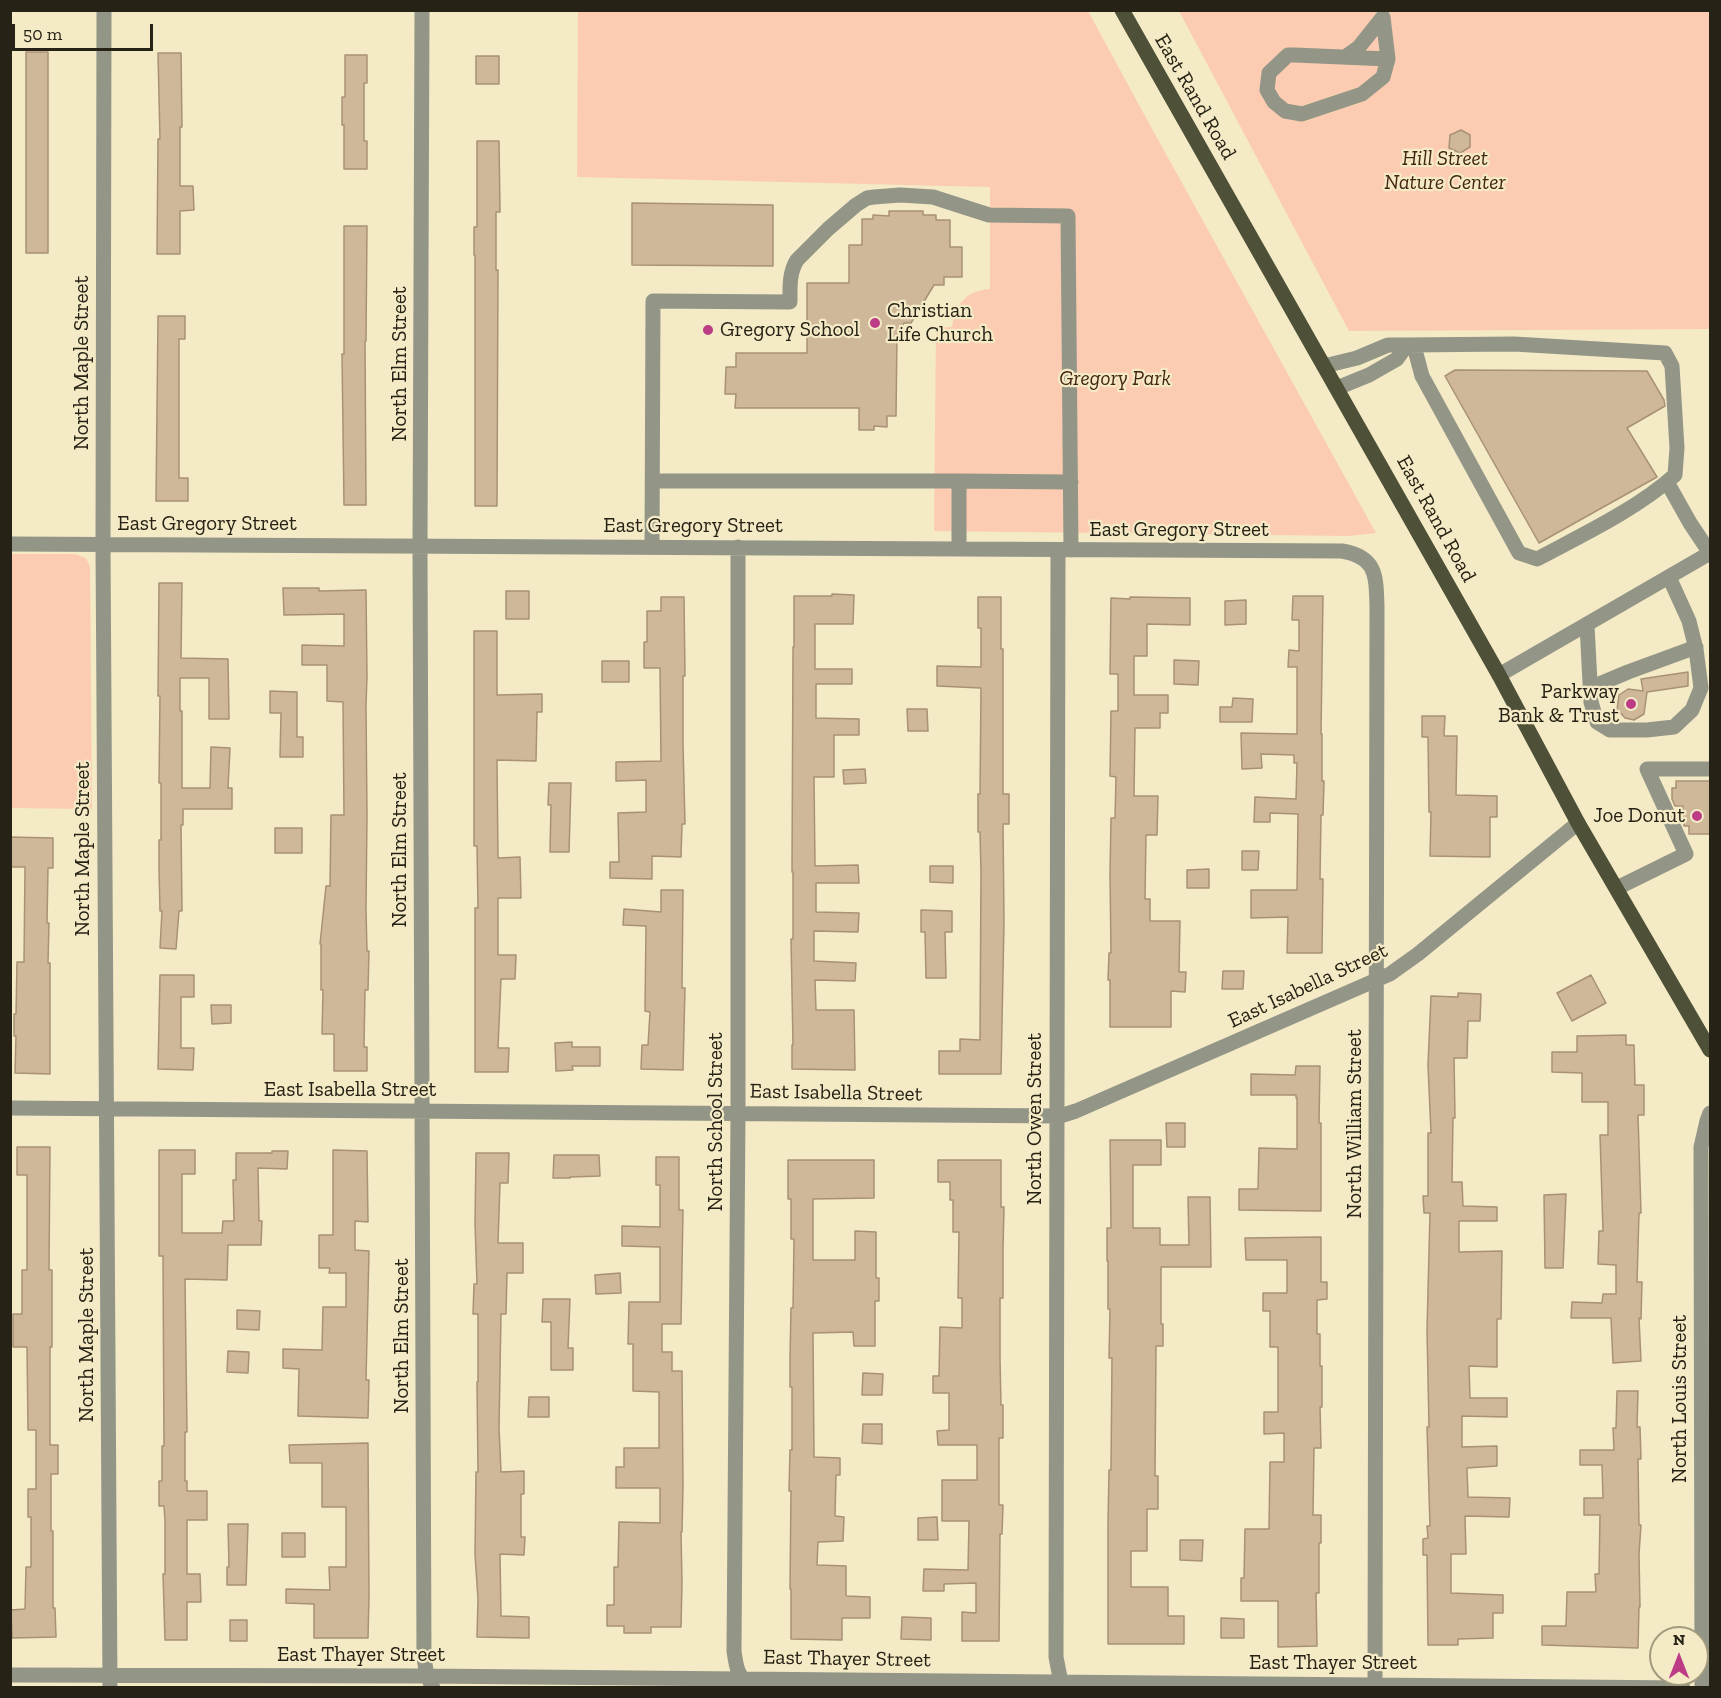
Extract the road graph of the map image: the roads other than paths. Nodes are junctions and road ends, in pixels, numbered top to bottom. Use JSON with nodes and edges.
{"nodes":[{"id":1,"x":104,"y":10,"type":"edge"},
{"id":2,"x":422,"y":10,"type":"edge"},
{"id":3,"x":1122,"y":10,"type":"edge"},
{"id":4,"x":1383,"y":14,"type":"edge"},
{"id":5,"x":1345,"y":57,"type":"junction"},
{"id":6,"x":1388,"y":59,"type":"junction"},
{"id":7,"x":1411,"y":346,"type":"junction"},
{"id":8,"x":1324,"y":366,"type":"junction"},
{"id":9,"x":1337,"y":388,"type":"junction"},
{"id":10,"x":653,"y":481,"type":"junction"},
{"id":11,"x":959,"y":481,"type":"junction"},
{"id":12,"x":1071,"y":482,"type":"junction"},
{"id":13,"x":1667,"y":483,"type":"junction"},
{"id":14,"x":10,"y":544,"type":"edge"},
{"id":15,"x":103,"y":545,"type":"junction"},
{"id":16,"x":420,"y":546,"type":"junction"},
{"id":17,"x":652,"y":547,"type":"junction"},
{"id":18,"x":738,"y":547,"type":"junction"},
{"id":19,"x":959,"y":549,"type":"junction"},
{"id":20,"x":1064,"y":550,"type":"junction"},
{"id":21,"x":1710,"y":553,"type":"edge"},
{"id":22,"x":1370,"y":565,"type":"joint"},
{"id":23,"x":1669,"y":577,"type":"junction"},
{"id":24,"x":1587,"y":625,"type":"junction"},
{"id":25,"x":1696,"y":647,"type":"junction"},
{"id":26,"x":1499,"y":675,"type":"junction"},
{"id":27,"x":1590,"y":688,"type":"junction"},
{"id":28,"x":1710,"y":769,"type":"edge"},
{"id":29,"x":1578,"y":823,"type":"junction"},
{"id":30,"x":1617,"y":888,"type":"junction"},
{"id":31,"x":1377,"y":981,"type":"junction"},
{"id":32,"x":1710,"y":1050,"type":"edge"},
{"id":33,"x":10,"y":1108,"type":"edge"},
{"id":34,"x":106,"y":1109,"type":"junction"},
{"id":35,"x":422,"y":1112,"type":"junction"},
{"id":36,"x":738,"y":1113,"type":"junction"},
{"id":37,"x":1710,"y":1113,"type":"edge"},
{"id":38,"x":1056,"y":1116,"type":"junction"},
{"id":39,"x":1705,"y":1407,"type":"edge"},
{"id":40,"x":10,"y":1675,"type":"edge"},
{"id":41,"x":110,"y":1681,"type":"edge"},
{"id":42,"x":430,"y":1682,"type":"edge"},
{"id":43,"x":748,"y":1683,"type":"edge"},
{"id":44,"x":1375,"y":1684,"type":"junction"},
{"id":45,"x":1061,"y":1685,"type":"edge"},
{"id":46,"x":1683,"y":1688,"type":"edge"},
{"id":47,"x":1702,"y":1688,"type":"edge"}],
"edges":[{"from":1,"to":15,"type":"street","name":"North Maple Street"},
{"from":2,"to":16,"type":"street","name":"North Elm Street"},
{"from":3,"to":8,"type":"main road","name":"East Rand Road"},
{"from":4,"to":5,"type":"street"},
{"from":4,"to":6,"type":"street"},
{"from":5,"to":6,"type":"street"},
{"from":5,"to":6,"type":"street"},
{"from":7,"to":8,"type":"street"},
{"from":7,"to":9,"type":"street"},
{"from":7,"to":13,"type":"street"},
{"from":7,"to":13,"type":"street"},
{"from":8,"to":9,"type":"main road","name":"East Rand Road"},
{"from":9,"to":26,"type":"main road","name":"East Rand Road"},
{"from":10,"to":11,"type":"street"},
{"from":10,"to":12,"type":"street","name":"North Owen Street"},
{"from":10,"to":17,"type":"street"},
{"from":11,"to":12,"type":"street"},
{"from":11,"to":19,"type":"street"},
{"from":12,"to":20,"type":"street","name":"North Owen Street"},
{"from":13,"to":21,"type":"street"},
{"from":14,"to":15,"type":"street","name":"East Gregory Street"},
{"from":15,"to":16,"type":"street","name":"East Gregory Street"},
{"from":15,"to":34,"type":"street","name":"North Maple Street"},
{"from":16,"to":17,"type":"street","name":"East Gregory Street"},
{"from":16,"to":35,"type":"street","name":"North Elm Street"},
{"from":17,"to":18,"type":"street","name":"East Gregory Street"},
{"from":18,"to":19,"type":"street","name":"East Gregory Street"},
{"from":18,"to":36,"type":"street","name":"North School Street"},
{"from":19,"to":20,"type":"street","name":"East Gregory Street"},
{"from":20,"to":22,"type":"street","name":"East Gregory Street"},
{"from":20,"to":38,"type":"street","name":"North Owen Street"},
{"from":21,"to":23,"type":"street"},
{"from":22,"to":31,"type":"street","name":"North William Street"},
{"from":23,"to":24,"type":"street"},
{"from":23,"to":25,"type":"street"},
{"from":24,"to":26,"type":"street"},
{"from":24,"to":27,"type":"street"},
{"from":25,"to":27,"type":"street"},
{"from":25,"to":27,"type":"street"},
{"from":26,"to":29,"type":"main road","name":"East Rand Road"},
{"from":28,"to":30,"type":"street"},
{"from":29,"to":30,"type":"main road","name":"East Rand Road"},
{"from":29,"to":31,"type":"street","name":"East Isabella Street"},
{"from":30,"to":32,"type":"main road","name":"East Rand Road"},
{"from":31,"to":38,"type":"street","name":"East Isabella Street"},
{"from":31,"to":44,"type":"street","name":"North William Street"},
{"from":33,"to":34,"type":"street","name":"East Isabella Street"},
{"from":34,"to":35,"type":"street","name":"East Isabella Street"},
{"from":34,"to":41,"type":"street","name":"North Maple Street"},
{"from":35,"to":36,"type":"street","name":"East Isabella Street"},
{"from":35,"to":42,"type":"street","name":"North Elm Street"},
{"from":36,"to":38,"type":"street","name":"East Isabella Street"},
{"from":36,"to":43,"type":"street","name":"North School Street"},
{"from":37,"to":39,"type":"street","name":"North Louis Street"},
{"from":38,"to":45,"type":"street","name":"North Owen Street"},
{"from":39,"to":47,"type":"street","name":"North Louis Street"},
{"from":40,"to":41,"type":"street","name":"East Thayer Street"},
{"from":41,"to":42,"type":"street","name":"East Thayer Street"},
{"from":42,"to":43,"type":"street","name":"East Thayer Street"},
{"from":43,"to":45,"type":"street","name":"East Thayer Street"},
{"from":44,"to":45,"type":"street","name":"East Thayer Street"},
{"from":44,"to":46,"type":"street","name":"East Thayer Street"}]}
